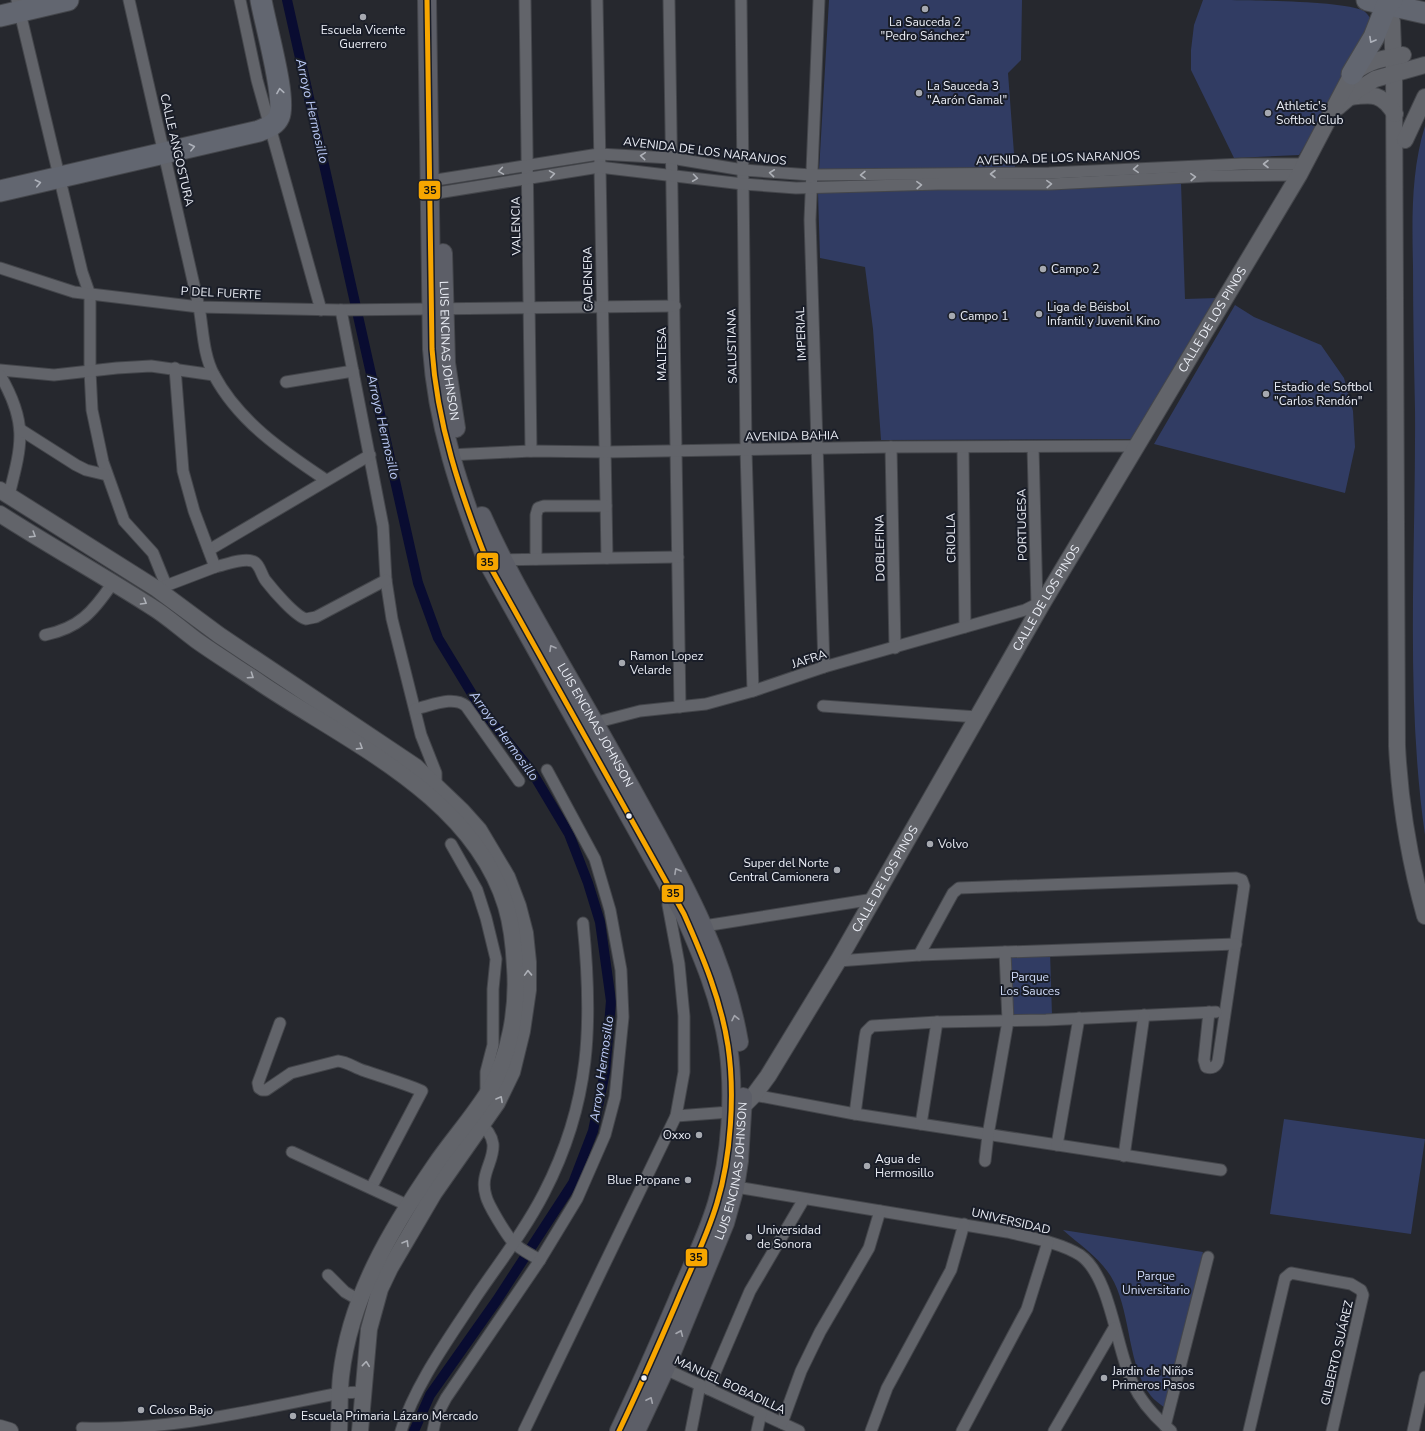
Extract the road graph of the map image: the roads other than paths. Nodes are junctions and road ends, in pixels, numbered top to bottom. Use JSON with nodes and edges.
{"nodes":[{"id":1,"x":68,"y":0,"type":"edge"},
{"id":2,"x":129,"y":0,"type":"edge"},
{"id":3,"x":240,"y":0,"type":"edge"},
{"id":4,"x":261,"y":0,"type":"edge"},
{"id":5,"x":427,"y":0,"type":"edge"},
{"id":6,"x":437,"y":0,"type":"edge"},
{"id":7,"x":525,"y":0,"type":"edge"},
{"id":8,"x":597,"y":0,"type":"edge"},
{"id":9,"x":669,"y":0,"type":"edge"},
{"id":10,"x":741,"y":0,"type":"edge"},
{"id":11,"x":819,"y":0,"type":"edge"},
{"id":12,"x":1367,"y":0,"type":"edge"},
{"id":13,"x":1394,"y":3,"type":"edge"},
{"id":14,"x":12,"y":9,"type":"edge"},
{"id":15,"x":1425,"y":13,"type":"edge"},
{"id":16,"x":1398,"y":56,"type":"junction"},
{"id":17,"x":1425,"y":66,"type":"edge"},
{"id":18,"x":1399,"y":72,"type":"junction"},
{"id":19,"x":1352,"y":74,"type":"junction"},
{"id":20,"x":1350,"y":97,"type":"junction"},
{"id":21,"x":1425,"y":97,"type":"edge"},
{"id":22,"x":1332,"y":112,"type":"junction"},
{"id":23,"x":1395,"y":114,"type":"junction"},
{"id":24,"x":270,"y":126,"type":"junction"},
{"id":25,"x":1405,"y":140,"type":"junction"},
{"id":26,"x":164,"y":154,"type":"junction"},
{"id":27,"x":598,"y":154,"type":"junction"},
{"id":28,"x":670,"y":158,"type":"junction"},
{"id":29,"x":527,"y":166,"type":"junction"},
{"id":30,"x":599,"y":167,"type":"junction"},
{"id":31,"x":742,"y":170,"type":"junction"},
{"id":32,"x":1302,"y":170,"type":"junction"},
{"id":33,"x":670,"y":175,"type":"junction"},
{"id":34,"x":811,"y":175,"type":"junction"},
{"id":35,"x":59,"y":178,"type":"junction"},
{"id":36,"x":528,"y":178,"type":"junction"},
{"id":37,"x":1015,"y":179,"type":"junction"},
{"id":38,"x":743,"y":184,"type":"junction"},
{"id":39,"x":436,"y":187,"type":"junction"},
{"id":40,"x":810,"y":188,"type":"junction"},
{"id":41,"x":0,"y":191,"type":"edge"},
{"id":42,"x":0,"y":268,"type":"edge"},
{"id":43,"x":90,"y":295,"type":"junction"},
{"id":44,"x":675,"y":306,"type":"junction"},
{"id":45,"x":199,"y":307,"type":"junction"},
{"id":46,"x":438,"y":308,"type":"junction"},
{"id":47,"x":530,"y":308,"type":"junction"},
{"id":48,"x":602,"y":308,"type":"junction"},
{"id":49,"x":320,"y":310,"type":"junction"},
{"id":50,"x":341,"y":310,"type":"junction"},
{"id":51,"x":175,"y":368,"type":"junction"},
{"id":52,"x":0,"y":370,"type":"edge"},
{"id":53,"x":353,"y":370,"type":"junction"},
{"id":54,"x":90,"y":371,"type":"junction"},
{"id":55,"x":0,"y":375,"type":"edge"},
{"id":56,"x":214,"y":375,"type":"junction"},
{"id":57,"x":286,"y":382,"type":"dead end"},
{"id":58,"x":21,"y":430,"type":"junction"},
{"id":59,"x":1136,"y":446,"type":"junction"},
{"id":60,"x":891,"y":447,"type":"junction"},
{"id":61,"x":1033,"y":447,"type":"junction"},
{"id":62,"x":818,"y":448,"type":"junction"},
{"id":63,"x":963,"y":448,"type":"junction"},
{"id":64,"x":676,"y":450,"type":"junction"},
{"id":65,"x":746,"y":450,"type":"junction"},
{"id":66,"x":531,"y":451,"type":"junction"},
{"id":67,"x":605,"y":452,"type":"junction"},
{"id":68,"x":370,"y":455,"type":"junction"},
{"id":69,"x":455,"y":455,"type":"junction"},
{"id":70,"x":107,"y":475,"type":"junction"},
{"id":71,"x":326,"y":480,"type":"junction"},
{"id":72,"x":5,"y":493,"type":"edge"},
{"id":73,"x":606,"y":506,"type":"junction"},
{"id":74,"x":0,"y":514,"type":"edge"},
{"id":75,"x":209,"y":550,"type":"junction"},
{"id":76,"x":678,"y":557,"type":"junction"},
{"id":77,"x":607,"y":558,"type":"junction"},
{"id":78,"x":536,"y":559,"type":"junction"},
{"id":79,"x":494,"y":560,"type":"junction"},
{"id":80,"x":215,"y":567,"type":"junction"},
{"id":81,"x":386,"y":580,"type":"junction"},
{"id":82,"x":112,"y":584,"type":"junction"},
{"id":83,"x":162,"y":587,"type":"junction"},
{"id":84,"x":1040,"y":604,"type":"junction"},
{"id":85,"x":965,"y":627,"type":"junction"},
{"id":86,"x":45,"y":635,"type":"dead end"},
{"id":87,"x":895,"y":648,"type":"junction"},
{"id":88,"x":824,"y":667,"type":"junction"},
{"id":89,"x":278,"y":674,"type":"junction"},
{"id":90,"x":269,"y":688,"type":"junction"},
{"id":91,"x":753,"y":691,"type":"junction"},
{"id":92,"x":823,"y":706,"type":"dead end"},
{"id":93,"x":680,"y":708,"type":"junction"},
{"id":94,"x":415,"y":709,"type":"junction"},
{"id":95,"x":977,"y":717,"type":"junction"},
{"id":96,"x":588,"y":726,"type":"junction"},
{"id":97,"x":547,"y":770,"type":"dead end"},
{"id":98,"x":519,"y":781,"type":"dead end"},
{"id":99,"x":436,"y":785,"type":"junction"},
{"id":100,"x":451,"y":844,"type":"dead end"},
{"id":101,"x":1425,"y":877,"type":"edge"},
{"id":102,"x":672,"y":893,"type":"junction"},
{"id":103,"x":874,"y":899,"type":"junction"},
{"id":104,"x":1425,"y":916,"type":"edge"},
{"id":105,"x":582,"y":923,"type":"dead end"},
{"id":106,"x":704,"y":926,"type":"junction"},
{"id":107,"x":1236,"y":944,"type":"junction"},
{"id":108,"x":1005,"y":952,"type":"junction"},
{"id":109,"x":919,"y":955,"type":"junction"},
{"id":110,"x":838,"y":961,"type":"junction"},
{"id":111,"x":1225,"y":1011,"type":"junction"},
{"id":112,"x":1209,"y":1012,"type":"junction"},
{"id":113,"x":1144,"y":1015,"type":"junction"},
{"id":114,"x":1079,"y":1018,"type":"junction"},
{"id":115,"x":1008,"y":1021,"type":"junction"},
{"id":116,"x":937,"y":1022,"type":"junction"},
{"id":117,"x":280,"y":1024,"type":"dead end"},
{"id":118,"x":486,"y":1094,"type":"junction"},
{"id":119,"x":742,"y":1104,"type":"junction"},
{"id":120,"x":855,"y":1114,"type":"junction"},
{"id":121,"x":676,"y":1116,"type":"junction"},
{"id":122,"x":478,"y":1121,"type":"junction"},
{"id":123,"x":921,"y":1124,"type":"junction"},
{"id":124,"x":988,"y":1135,"type":"junction"},
{"id":125,"x":1057,"y":1146,"type":"junction"},
{"id":126,"x":292,"y":1152,"type":"dead end"},
{"id":127,"x":1124,"y":1156,"type":"junction"},
{"id":128,"x":985,"y":1161,"type":"dead end"},
{"id":129,"x":1221,"y":1170,"type":"dead end"},
{"id":130,"x":728,"y":1186,"type":"junction"},
{"id":131,"x":372,"y":1188,"type":"junction"},
{"id":132,"x":804,"y":1198,"type":"junction"},
{"id":133,"x":408,"y":1206,"type":"junction"},
{"id":134,"x":880,"y":1211,"type":"junction"},
{"id":135,"x":964,"y":1224,"type":"junction"},
{"id":136,"x":1048,"y":1242,"type":"junction"},
{"id":137,"x":513,"y":1243,"type":"junction"},
{"id":138,"x":1208,"y":1257,"type":"dead end"},
{"id":139,"x":540,"y":1260,"type":"junction"},
{"id":140,"x":328,"y":1275,"type":"dead end"},
{"id":141,"x":359,"y":1300,"type":"junction"},
{"id":142,"x":1114,"y":1328,"type":"junction"},
{"id":143,"x":658,"y":1366,"type":"junction"},
{"id":144,"x":1425,"y":1377,"type":"edge"},
{"id":145,"x":704,"y":1387,"type":"junction"},
{"id":146,"x":363,"y":1392,"type":"junction"},
{"id":147,"x":340,"y":1393,"type":"junction"},
{"id":148,"x":761,"y":1413,"type":"junction"},
{"id":149,"x":782,"y":1423,"type":"junction"},
{"id":150,"x":0,"y":1428,"type":"edge"},
{"id":151,"x":82,"y":1428,"type":"dead end"},
{"id":152,"x":1168,"y":1429,"type":"edge"},
{"id":153,"x":10,"y":1431,"type":"edge"},
{"id":154,"x":340,"y":1431,"type":"edge"},
{"id":155,"x":360,"y":1431,"type":"edge"},
{"id":156,"x":401,"y":1431,"type":"edge"},
{"id":157,"x":433,"y":1431,"type":"edge"},
{"id":158,"x":524,"y":1431,"type":"edge"},
{"id":159,"x":620,"y":1431,"type":"edge"},
{"id":160,"x":636,"y":1431,"type":"edge"},
{"id":161,"x":691,"y":1431,"type":"edge"},
{"id":162,"x":757,"y":1431,"type":"edge"},
{"id":163,"x":799,"y":1431,"type":"edge"},
{"id":164,"x":871,"y":1431,"type":"edge"},
{"id":165,"x":962,"y":1431,"type":"edge"},
{"id":166,"x":1054,"y":1431,"type":"edge"},
{"id":167,"x":1249,"y":1431,"type":"edge"},
{"id":168,"x":1332,"y":1431,"type":"edge"},
{"id":169,"x":1413,"y":1431,"type":"edge"}],
"edges":[{"from":1,"to":14,"type":"highway"},
{"from":2,"to":26,"type":"street","name":"CALLE ANGOSTURA"},
{"from":3,"to":24,"type":"street"},
{"from":24,"to":4,"type":"highway","one_way":true},
{"from":5,"to":39,"type":"main road"},
{"from":6,"to":39,"type":"main road","name":"LUIS ENCINAS JOHNSON"},
{"from":7,"to":29,"type":"street","name":"VALENCIA"},
{"from":8,"to":27,"type":"street","name":"CADENERA"},
{"from":9,"to":28,"type":"street","name":"MALTESA"},
{"from":10,"to":31,"type":"street","name":"SALUSTIANA"},
{"from":11,"to":34,"type":"street","name":"IMPERIAL"},
{"from":12,"to":13,"type":"highway"},
{"from":13,"to":15,"type":"highway"},
{"from":13,"to":16,"type":"street"},
{"from":13,"to":19,"type":"highway","one_way":true},
{"from":14,"to":35,"type":"street"},
{"from":16,"to":18,"type":"street"},
{"from":16,"to":19,"type":"street"},
{"from":17,"to":18,"type":"street"},
{"from":18,"to":20,"type":"street"},
{"from":18,"to":23,"type":"street"},
{"from":18,"to":25,"type":"street"},
{"from":19,"to":22,"type":"street","name":"CALLE DE LOS PINOS"},
{"from":20,"to":22,"type":"street"},
{"from":20,"to":23,"type":"street"},
{"from":21,"to":25,"type":"street"},
{"from":22,"to":32,"type":"street","name":"CALLE DE LOS PINOS"},
{"from":23,"to":104,"type":"street"},
{"from":26,"to":24,"type":"highway","one_way":true},
{"from":24,"to":49,"type":"street"},
{"from":25,"to":101,"type":"street"},
{"from":26,"to":35,"type":"highway"},
{"from":26,"to":45,"type":"street","name":"CALLE ANGOSTURA"},
{"from":28,"to":27,"type":"street","name":"AVENIDA DE LOS NARANJOS","one_way":true},
{"from":27,"to":29,"type":"street","name":"AVENIDA DE LOS NARANJOS"},
{"from":27,"to":30,"type":"street","name":"CADENERA"},
{"from":28,"to":31,"type":"street","name":"AVENIDA DE LOS NARANJOS"},
{"from":28,"to":33,"type":"street","name":"MALTESA"},
{"from":29,"to":36,"type":"street","name":"VALENCIA"},
{"from":29,"to":39,"type":"street","name":"AVENIDA DE LOS NARANJOS","one_way":true},
{"from":30,"to":33,"type":"street"},
{"from":36,"to":30,"type":"street","one_way":true},
{"from":30,"to":48,"type":"street","name":"CADENERA"},
{"from":34,"to":31,"type":"street","name":"AVENIDA DE LOS NARANJOS","one_way":true},
{"from":31,"to":38,"type":"street","name":"SALUSTIANA"},
{"from":32,"to":37,"type":"street","name":"AVENIDA DE LOS NARANJOS"},
{"from":32,"to":59,"type":"street","name":"CALLE DE LOS PINOS"},
{"from":33,"to":38,"type":"street","one_way":true},
{"from":33,"to":44,"type":"street","name":"MALTESA"},
{"from":37,"to":34,"type":"street","name":"AVENIDA DE LOS NARANJOS","one_way":true},
{"from":34,"to":40,"type":"street","name":"IMPERIAL"},
{"from":41,"to":35,"type":"highway","one_way":true},
{"from":35,"to":43,"type":"street"},
{"from":36,"to":39,"type":"street"},
{"from":36,"to":47,"type":"street","name":"VALENCIA"},
{"from":40,"to":37,"type":"street","name":"AVENIDA DE LOS NARANJOS","one_way":true},
{"from":38,"to":40,"type":"street"},
{"from":38,"to":65,"type":"street","name":"SALUSTIANA"},
{"from":39,"to":46,"type":"main road","name":"LUIS ENCINAS JOHNSON"},
{"from":40,"to":62,"type":"street","name":"IMPERIAL"},
{"from":42,"to":43,"type":"street","name":"P DEL FUERTE"},
{"from":43,"to":45,"type":"street","name":"P DEL FUERTE"},
{"from":43,"to":54,"type":"street"},
{"from":44,"to":48,"type":"street","name":"P DEL FUERTE"},
{"from":44,"to":64,"type":"street","name":"MALTESA"},
{"from":45,"to":49,"type":"street","name":"P DEL FUERTE"},
{"from":45,"to":56,"type":"street","name":"CALLE ANGOSTURA"},
{"from":46,"to":47,"type":"street","name":"P DEL FUERTE"},
{"from":46,"to":50,"type":"street","name":"P DEL FUERTE"},
{"from":46,"to":69,"type":"main road","name":"LUIS ENCINAS JOHNSON"},
{"from":47,"to":48,"type":"street","name":"P DEL FUERTE"},
{"from":47,"to":66,"type":"street","name":"VALENCIA"},
{"from":48,"to":67,"type":"street","name":"CADENERA"},
{"from":49,"to":50,"type":"street","name":"P DEL FUERTE"},
{"from":50,"to":53,"type":"street"},
{"from":51,"to":54,"type":"street"},
{"from":51,"to":56,"type":"street"},
{"from":51,"to":75,"type":"street"},
{"from":52,"to":54,"type":"street"},
{"from":53,"to":57,"type":"street"},
{"from":53,"to":68,"type":"street"},
{"from":54,"to":70,"type":"street"},
{"from":55,"to":58,"type":"street"},
{"from":56,"to":71,"type":"street","name":"CALLE ANGOSTURA"},
{"from":58,"to":70,"type":"street"},
{"from":58,"to":72,"type":"street"},
{"from":59,"to":61,"type":"street","name":"AVENIDA BAHIA"},
{"from":59,"to":84,"type":"street","name":"CALLE DE LOS PINOS"},
{"from":60,"to":62,"type":"street","name":"AVENIDA BAHIA"},
{"from":60,"to":63,"type":"street","name":"AVENIDA BAHIA"},
{"from":60,"to":87,"type":"street","name":"DOBLEFINA"},
{"from":61,"to":63,"type":"street","name":"AVENIDA BAHIA"},
{"from":61,"to":84,"type":"street","name":"PORTUGESA"},
{"from":62,"to":65,"type":"street","name":"AVENIDA BAHIA"},
{"from":62,"to":88,"type":"street","name":"IMPERIAL"},
{"from":63,"to":85,"type":"street","name":"CRIOLLA"},
{"from":64,"to":65,"type":"street","name":"AVENIDA BAHIA"},
{"from":64,"to":67,"type":"street","name":"AVENIDA BAHIA"},
{"from":64,"to":76,"type":"street","name":"MALTESA"},
{"from":65,"to":91,"type":"street","name":"SALUSTIANA"},
{"from":66,"to":67,"type":"street","name":"AVENIDA BAHIA"},
{"from":66,"to":69,"type":"street","name":"AVENIDA BAHIA"},
{"from":67,"to":73,"type":"street","name":"CADENERA"},
{"from":68,"to":71,"type":"street"},
{"from":68,"to":81,"type":"street"},
{"from":69,"to":79,"type":"main road","name":"LUIS ENCINAS JOHNSON"},
{"from":70,"to":83,"type":"street"},
{"from":71,"to":75,"type":"street"},
{"from":72,"to":83,"type":"street"},
{"from":73,"to":77,"type":"street","name":"CADENERA"},
{"from":73,"to":78,"type":"street"},
{"from":74,"to":82,"type":"street","one_way":true},
{"from":75,"to":80,"type":"street"},
{"from":76,"to":77,"type":"street"},
{"from":76,"to":93,"type":"street","name":"MALTESA"},
{"from":77,"to":78,"type":"street"},
{"from":78,"to":79,"type":"street"},
{"from":79,"to":96,"type":"main road","name":"LUIS ENCINAS JOHNSON"},
{"from":80,"to":81,"type":"street"},
{"from":80,"to":83,"type":"street"},
{"from":81,"to":94,"type":"street"},
{"from":82,"to":86,"type":"street"},
{"from":82,"to":90,"type":"street","one_way":true},
{"from":83,"to":89,"type":"street"},
{"from":84,"to":85,"type":"street","name":"JAFRA"},
{"from":84,"to":95,"type":"street","name":"CALLE DE LOS PINOS"},
{"from":85,"to":87,"type":"street","name":"JAFRA"},
{"from":87,"to":88,"type":"street","name":"JAFRA"},
{"from":88,"to":91,"type":"street","name":"JAFRA"},
{"from":89,"to":90,"type":"street"},
{"from":89,"to":99,"type":"street"},
{"from":90,"to":118,"type":"street","one_way":true},
{"from":91,"to":93,"type":"street","name":"JAFRA"},
{"from":92,"to":95,"type":"street"},
{"from":93,"to":96,"type":"street","name":"JAFRA"},
{"from":94,"to":98,"type":"street"},
{"from":94,"to":99,"type":"street"},
{"from":95,"to":103,"type":"street","name":"CALLE DE LOS PINOS"},
{"from":96,"to":102,"type":"main road"},
{"from":106,"to":96,"type":"main road","name":"LUIS ENCINAS JOHNSON","one_way":true},
{"from":97,"to":139,"type":"street"},
{"from":122,"to":99,"type":"street","one_way":true},
{"from":100,"to":118,"type":"street"},
{"from":102,"to":119,"type":"main road"},
{"from":102,"to":121,"type":"street"},
{"from":103,"to":106,"type":"street"},
{"from":103,"to":110,"type":"street","name":"CALLE DE LOS PINOS"},
{"from":105,"to":137,"type":"street"},
{"from":119,"to":106,"type":"main road","name":"LUIS ENCINAS JOHNSON","one_way":true},
{"from":107,"to":108,"type":"street"},
{"from":107,"to":109,"type":"street"},
{"from":107,"to":111,"type":"street"},
{"from":108,"to":109,"type":"street"},
{"from":108,"to":115,"type":"street"},
{"from":109,"to":110,"type":"street"},
{"from":110,"to":119,"type":"street","name":"CALLE DE LOS PINOS"},
{"from":111,"to":112,"type":"street"},
{"from":111,"to":112,"type":"street"},
{"from":112,"to":113,"type":"street"},
{"from":113,"to":114,"type":"street"},
{"from":113,"to":127,"type":"street"},
{"from":114,"to":115,"type":"street"},
{"from":114,"to":125,"type":"street"},
{"from":115,"to":116,"type":"street"},
{"from":115,"to":124,"type":"street"},
{"from":116,"to":120,"type":"street"},
{"from":116,"to":123,"type":"street"},
{"from":117,"to":131,"type":"street"},
{"from":118,"to":122,"type":"street"},
{"from":119,"to":120,"type":"street"},
{"from":119,"to":121,"type":"street"},
{"from":119,"to":130,"type":"main road","name":"LUIS ENCINAS JOHNSON"},
{"from":120,"to":123,"type":"street"},
{"from":121,"to":158,"type":"street"},
{"from":122,"to":133,"type":"street"},
{"from":122,"to":137,"type":"street"},
{"from":146,"to":122,"type":"street","one_way":true},
{"from":123,"to":124,"type":"street"},
{"from":124,"to":125,"type":"street"},
{"from":124,"to":128,"type":"street"},
{"from":125,"to":127,"type":"street"},
{"from":126,"to":131,"type":"street"},
{"from":127,"to":129,"type":"street"},
{"from":130,"to":132,"type":"street","name":"UNIVERSIDAD"},
{"from":130,"to":143,"type":"main road","name":"LUIS ENCINAS JOHNSON"},
{"from":131,"to":133,"type":"street"},
{"from":132,"to":134,"type":"street","name":"UNIVERSIDAD"},
{"from":132,"to":145,"type":"street"},
{"from":133,"to":141,"type":"street"},
{"from":134,"to":135,"type":"street","name":"UNIVERSIDAD"},
{"from":134,"to":149,"type":"street"},
{"from":135,"to":136,"type":"street","name":"UNIVERSIDAD"},
{"from":135,"to":164,"type":"street"},
{"from":136,"to":142,"type":"street","name":"UNIVERSIDAD"},
{"from":136,"to":165,"type":"street"},
{"from":137,"to":139,"type":"street"},
{"from":137,"to":156,"type":"street"},
{"from":138,"to":152,"type":"street"},
{"from":139,"to":157,"type":"street"},
{"from":140,"to":141,"type":"street"},
{"from":141,"to":147,"type":"street"},
{"from":142,"to":152,"type":"street","name":"UNIVERSIDAD"},
{"from":142,"to":166,"type":"street"},
{"from":143,"to":145,"type":"street","name":"MANUEL BOBADILLA"},
{"from":143,"to":159,"type":"main road"},
{"from":160,"to":143,"type":"main road","name":"LUIS ENCINAS JOHNSON","one_way":true},
{"from":144,"to":169,"type":"street"},
{"from":145,"to":148,"type":"street","name":"MANUEL BOBADILLA"},
{"from":145,"to":161,"type":"street"},
{"from":146,"to":147,"type":"street"},
{"from":146,"to":155,"type":"street"},
{"from":147,"to":151,"type":"street"},
{"from":147,"to":154,"type":"street"},
{"from":148,"to":149,"type":"street","name":"MANUEL BOBADILLA"},
{"from":148,"to":162,"type":"street"},
{"from":149,"to":163,"type":"street","name":"MANUEL BOBADILLA"},
{"from":150,"to":153,"type":"street"},
{"from":167,"to":168,"type":"street","name":"GILBERTO SUÁREZ"}]}
